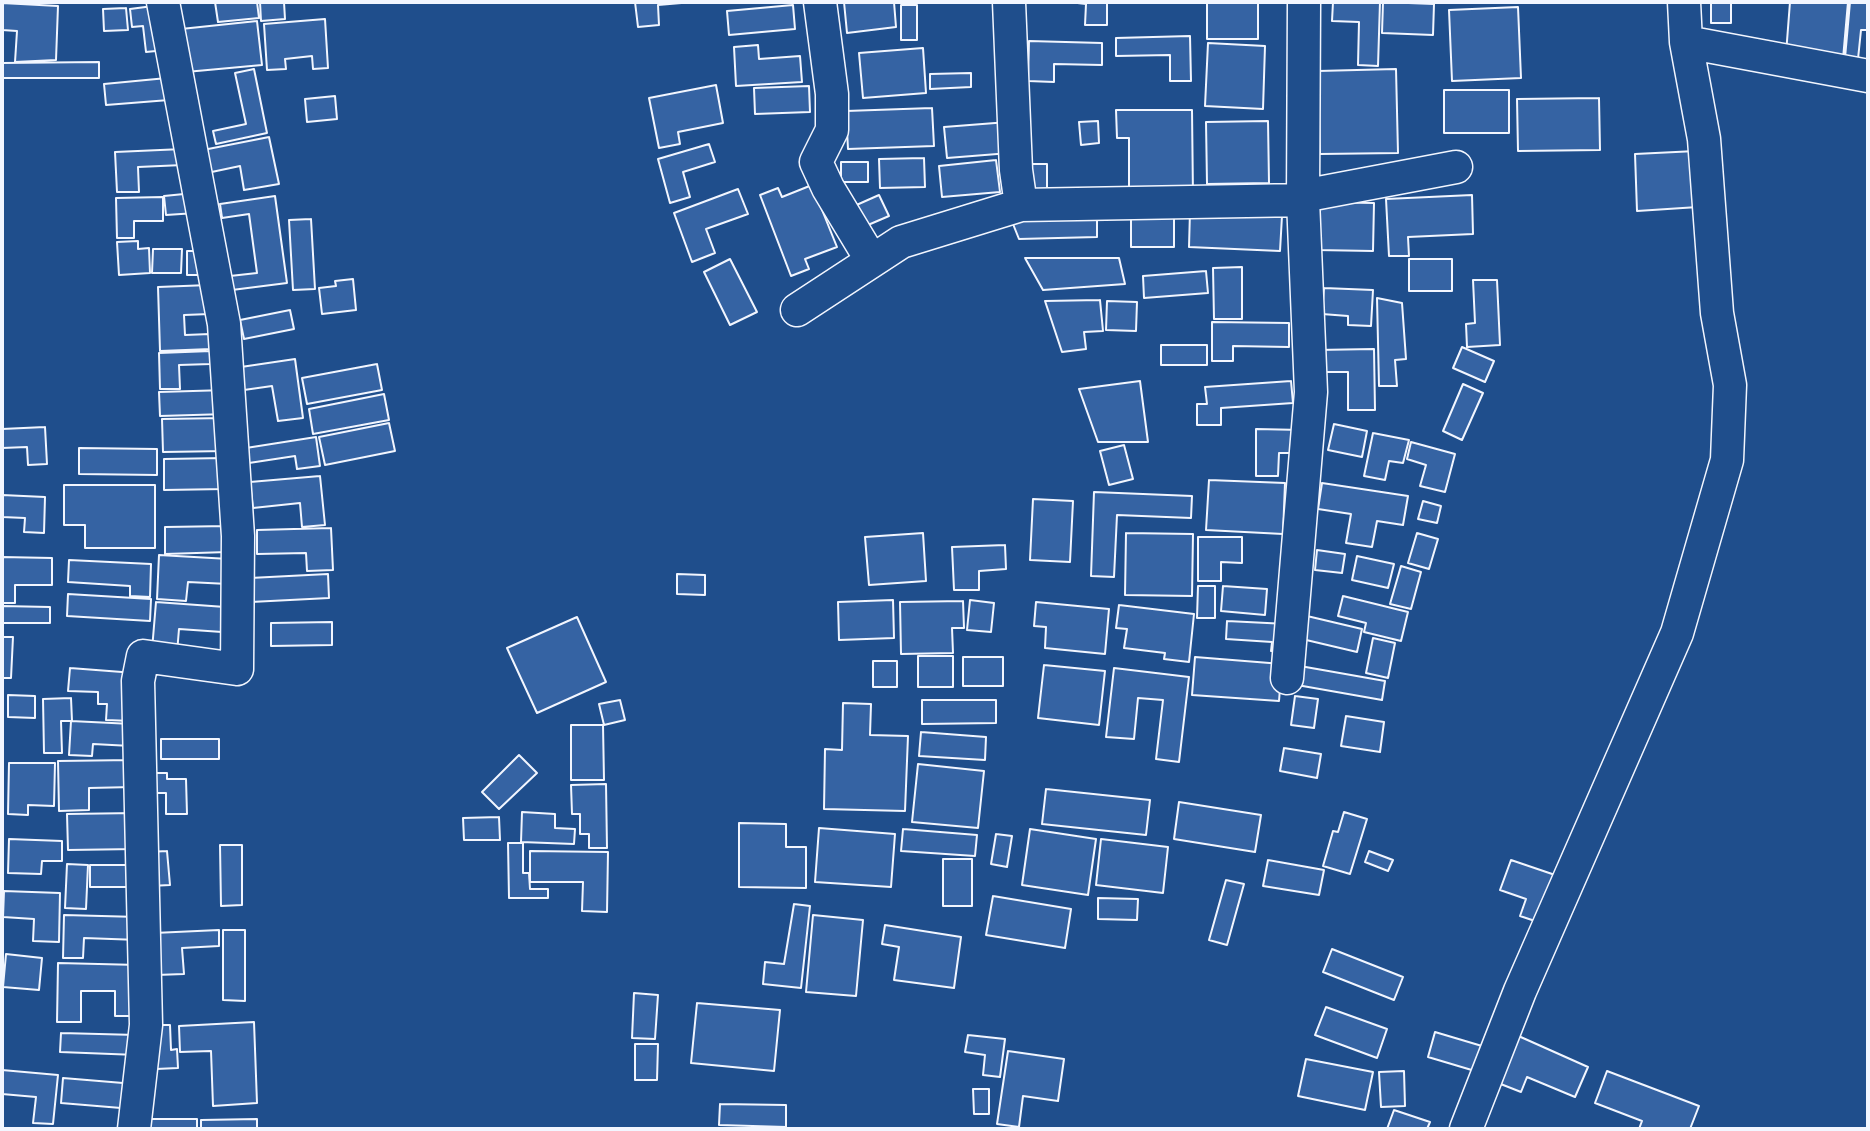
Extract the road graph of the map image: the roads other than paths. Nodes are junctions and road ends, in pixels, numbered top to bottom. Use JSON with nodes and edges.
{"nodes":[{"id":1,"x":163,"y":2,"type":"edge"},
{"id":2,"x":820,"y":2,"type":"edge"},
{"id":3,"x":1009,"y":2,"type":"edge"},
{"id":4,"x":1304,"y":2,"type":"edge"},
{"id":5,"x":1684,"y":2,"type":"edge"},
{"id":6,"x":1686,"y":42,"type":"junction"},
{"id":7,"x":1868,"y":76,"type":"edge"},
{"id":8,"x":1456,"y":167,"type":"dead end"},
{"id":9,"x":1303,"y":200,"type":"junction"},
{"id":10,"x":1021,"y":205,"type":"junction"},
{"id":11,"x":872,"y":261,"type":"junction"},
{"id":12,"x":797,"y":310,"type":"dead end"},
{"id":13,"x":1287,"y":678,"type":"dead end"},
{"id":14,"x":134,"y":1129,"type":"edge"},
{"id":15,"x":1466,"y":1129,"type":"edge"}],
"edges":[{"from":1,"to":14,"type":"street"},
{"from":2,"to":11,"type":"street"},
{"from":3,"to":10,"type":"street"},
{"from":4,"to":9,"type":"street"},
{"from":5,"to":6,"type":"street"},
{"from":6,"to":7,"type":"street"},
{"from":6,"to":15,"type":"street"},
{"from":8,"to":9,"type":"street"},
{"from":9,"to":10,"type":"street"},
{"from":9,"to":13,"type":"street"},
{"from":10,"to":11,"type":"street"},
{"from":11,"to":12,"type":"street"}]}
